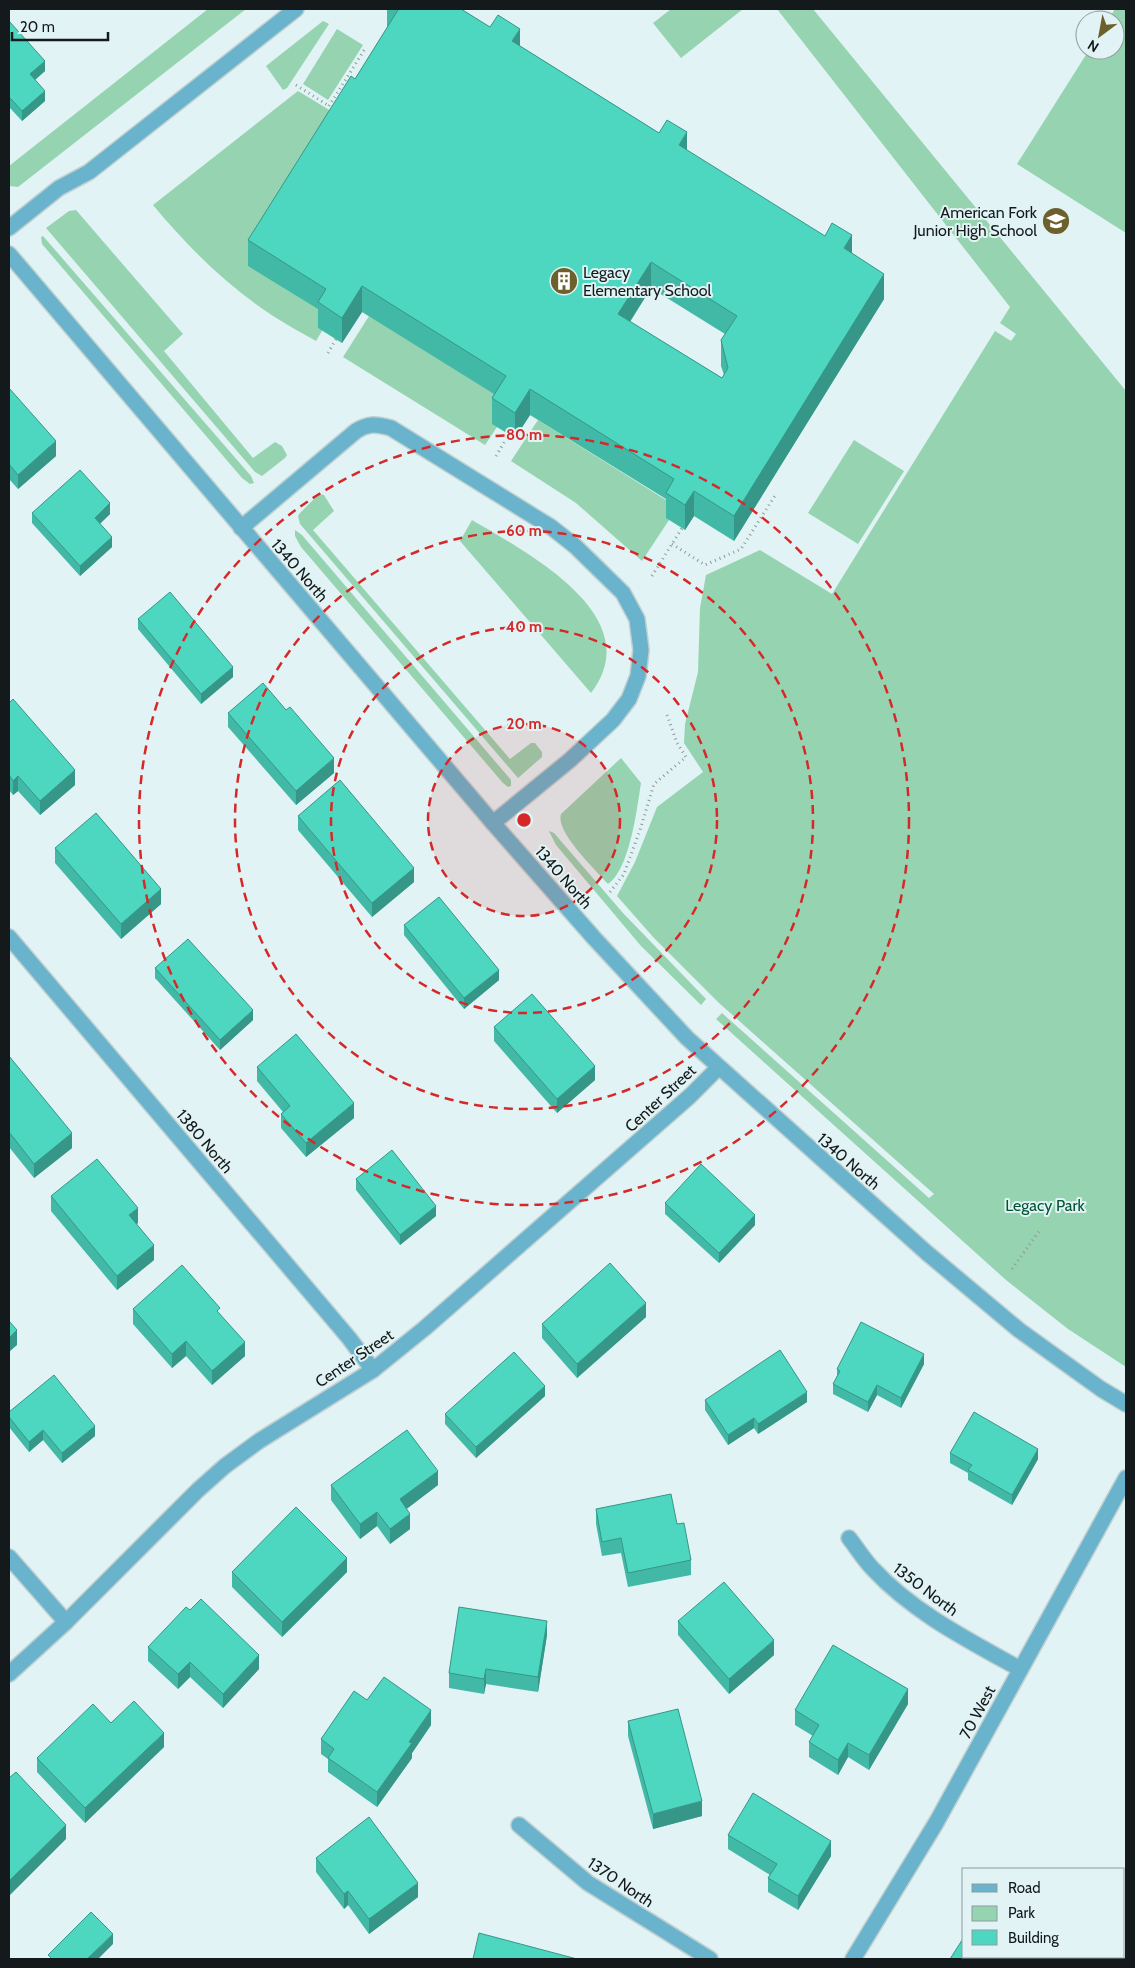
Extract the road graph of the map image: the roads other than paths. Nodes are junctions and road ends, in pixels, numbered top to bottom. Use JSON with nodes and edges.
{"nodes":[{"id":1,"x":296,"y":9,"type":"edge"},
{"id":2,"x":9,"y":228,"type":"edge"},
{"id":3,"x":9,"y":254,"type":"edge"},
{"id":4,"x":241,"y":528,"type":"junction"},
{"id":5,"x":493,"y":823,"type":"junction"},
{"id":6,"x":9,"y":937,"type":"edge"},
{"id":7,"x":718,"y":1068,"type":"junction"},
{"id":8,"x":373,"y":1370,"type":"junction"},
{"id":9,"x":1126,"y":1404,"type":"edge"},
{"id":10,"x":1126,"y":1478,"type":"edge"},
{"id":11,"x":849,"y":1538,"type":"dead end"},
{"id":12,"x":9,"y":1557,"type":"edge"},
{"id":13,"x":66,"y":1622,"type":"junction"},
{"id":14,"x":1020,"y":1669,"type":"junction"},
{"id":15,"x":9,"y":1674,"type":"edge"},
{"id":16,"x":519,"y":1825,"type":"dead end"},
{"id":17,"x":710,"y":1959,"type":"edge"},
{"id":18,"x":853,"y":1959,"type":"edge"}],
"edges":[{"from":1,"to":2,"type":"street"},
{"from":3,"to":4,"type":"street","name":"1340 North"},
{"from":4,"to":5,"type":"street","name":"1340 North"},
{"from":4,"to":5,"type":"street"},
{"from":5,"to":7,"type":"street","name":"1340 North"},
{"from":6,"to":8,"type":"street","name":"1380 North"},
{"from":7,"to":8,"type":"street","name":"Center Street"},
{"from":7,"to":9,"type":"street","name":"1340 North"},
{"from":8,"to":13,"type":"street","name":"Center Street"},
{"from":10,"to":14,"type":"street","name":"70 West"},
{"from":11,"to":14,"type":"street","name":"1350 North"},
{"from":12,"to":13,"type":"street"},
{"from":13,"to":15,"type":"street","name":"Center Street"},
{"from":14,"to":18,"type":"street","name":"70 West"},
{"from":16,"to":17,"type":"street","name":"1370 North"}]}
